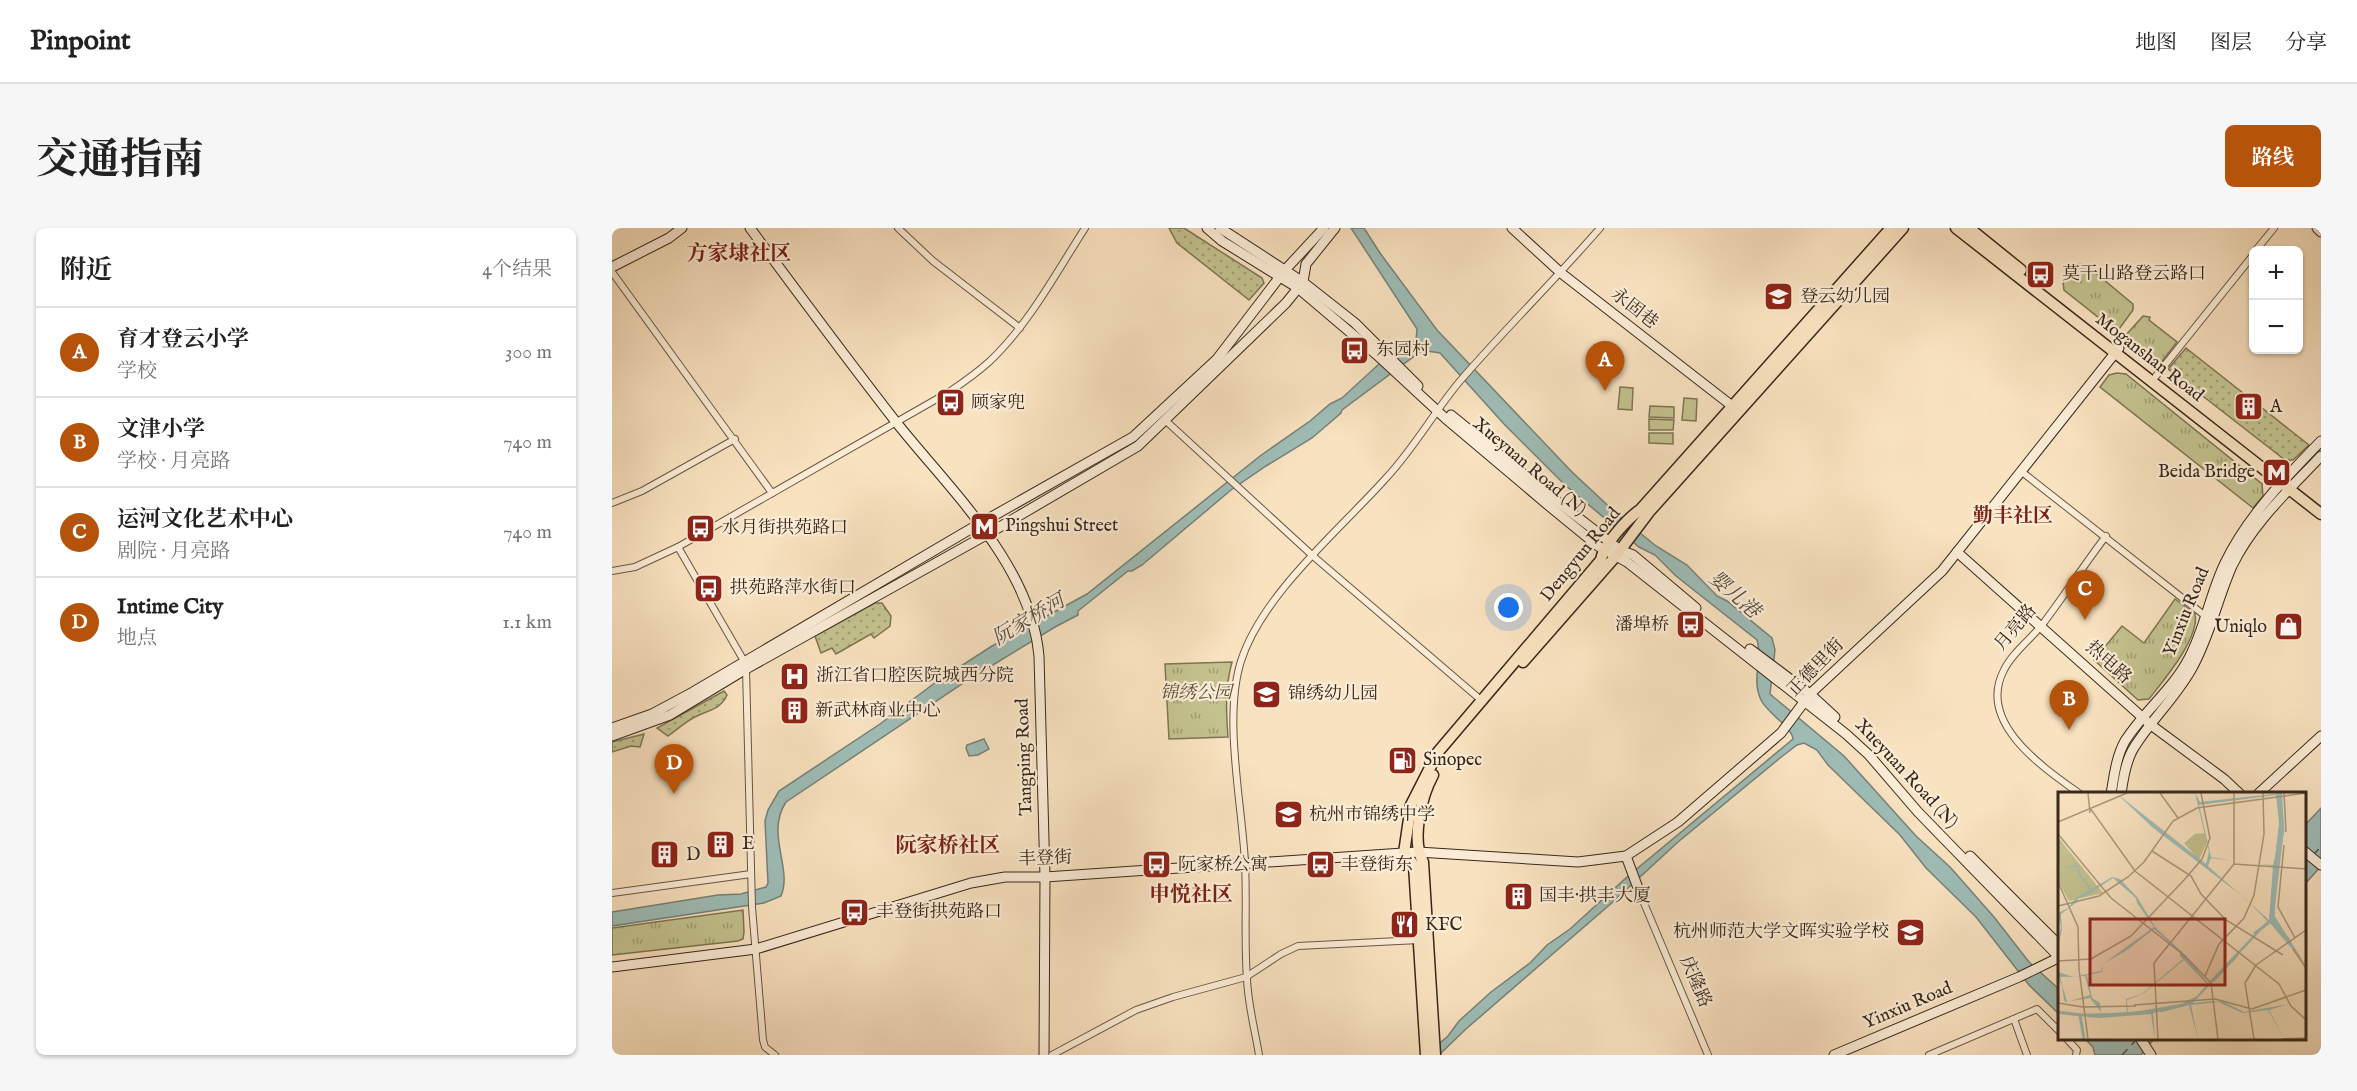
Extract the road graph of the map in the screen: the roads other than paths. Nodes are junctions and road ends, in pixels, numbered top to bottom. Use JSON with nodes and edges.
{"nodes":[{"id":1,"x":682,"y":228,"type":"edge"},
{"id":2,"x":750,"y":228,"type":"edge"},
{"id":3,"x":898,"y":228,"type":"edge"},
{"id":4,"x":1085,"y":228,"type":"edge"},
{"id":5,"x":1206,"y":228,"type":"edge"},
{"id":6,"x":1220,"y":228,"type":"edge"},
{"id":7,"x":1324,"y":228,"type":"edge"},
{"id":8,"x":1335,"y":228,"type":"edge"},
{"id":9,"x":1512,"y":228,"type":"edge"},
{"id":10,"x":1600,"y":228,"type":"edge"},
{"id":11,"x":1891,"y":228,"type":"edge"},
{"id":12,"x":1903,"y":228,"type":"edge"},
{"id":13,"x":1956,"y":228,"type":"edge"},
{"id":14,"x":1969,"y":228,"type":"edge"},
{"id":15,"x":2274,"y":228,"type":"edge"},
{"id":16,"x":2317,"y":228,"type":"edge"},
{"id":17,"x":2321,"y":232,"type":"edge"},
{"id":18,"x":2259,"y":246,"type":"edge"},
{"id":19,"x":2249,"y":259,"type":"edge"},
{"id":20,"x":612,"y":267,"type":"edge"},
{"id":21,"x":612,"y":272,"type":"edge"},
{"id":22,"x":1283,"y":273,"type":"junction"},
{"id":23,"x":1561,"y":273,"type":"junction"},
{"id":24,"x":1300,"y":285,"type":"junction"},
{"id":25,"x":1020,"y":328,"type":"junction"},
{"id":26,"x":2118,"y":350,"type":"junction"},
{"id":27,"x":2156,"y":375,"type":"junction"},
{"id":28,"x":1439,"y":409,"type":"junction"},
{"id":29,"x":1735,"y":409,"type":"junction"},
{"id":30,"x":1165,"y":420,"type":"junction"},
{"id":31,"x":895,"y":421,"type":"junction"},
{"id":32,"x":735,"y":439,"type":"junction"},
{"id":33,"x":2321,"y":441,"type":"edge"},
{"id":34,"x":2321,"y":456,"type":"edge"},
{"id":35,"x":2022,"y":472,"type":"junction"},
{"id":36,"x":2288,"y":483,"type":"junction"},
{"id":37,"x":772,"y":493,"type":"junction"},
{"id":38,"x":612,"y":503,"type":"edge"},
{"id":39,"x":2321,"y":505,"type":"edge"},
{"id":40,"x":2321,"y":514,"type":"edge"},
{"id":41,"x":979,"y":524,"type":"junction"},
{"id":42,"x":986,"y":535,"type":"junction"},
{"id":43,"x":2106,"y":536,"type":"junction"},
{"id":44,"x":1608,"y":546,"type":"junction"},
{"id":45,"x":678,"y":547,"type":"junction"},
{"id":46,"x":1958,"y":552,"type":"junction"},
{"id":47,"x":1618,"y":554,"type":"junction"},
{"id":48,"x":1313,"y":556,"type":"junction"},
{"id":49,"x":612,"y":571,"type":"edge"},
{"id":50,"x":2204,"y":615,"type":"junction"},
{"id":51,"x":2042,"y":625,"type":"junction"},
{"id":52,"x":745,"y":665,"type":"junction"},
{"id":53,"x":1806,"y":699,"type":"junction"},
{"id":54,"x":1481,"y":700,"type":"junction"},
{"id":55,"x":2147,"y":721,"type":"junction"},
{"id":56,"x":612,"y":728,"type":"edge"},
{"id":57,"x":612,"y":736,"type":"edge"},
{"id":58,"x":2321,"y":736,"type":"edge"},
{"id":59,"x":2077,"y":792,"type":"edge"},
{"id":60,"x":2111,"y":792,"type":"edge"},
{"id":61,"x":2121,"y":792,"type":"edge"},
{"id":62,"x":2238,"y":792,"type":"edge"},
{"id":63,"x":2260,"y":792,"type":"edge"},
{"id":64,"x":1418,"y":852,"type":"junction"},
{"id":65,"x":1404,"y":853,"type":"junction"},
{"id":66,"x":2306,"y":853,"type":"edge"},
{"id":67,"x":1626,"y":856,"type":"junction"},
{"id":68,"x":1245,"y":864,"type":"junction"},
{"id":69,"x":2321,"y":865,"type":"edge"},
{"id":70,"x":751,"y":874,"type":"junction"},
{"id":71,"x":1045,"y":877,"type":"junction"},
{"id":72,"x":612,"y":893,"type":"edge"},
{"id":73,"x":1641,"y":896,"type":"joint"},
{"id":74,"x":1420,"y":940,"type":"junction"},
{"id":75,"x":2058,"y":943,"type":"edge"},
{"id":76,"x":756,"y":949,"type":"junction"},
{"id":77,"x":2058,"y":956,"type":"edge"},
{"id":78,"x":2058,"y":959,"type":"edge"},
{"id":79,"x":612,"y":966,"type":"edge"},
{"id":80,"x":1246,"y":977,"type":"junction"},
{"id":81,"x":2014,"y":1019,"type":"junction"},
{"id":82,"x":2058,"y":1030,"type":"edge"},
{"id":83,"x":2068,"y":1040,"type":"edge"},
{"id":84,"x":2141,"y":1040,"type":"edge"},
{"id":85,"x":2148,"y":1040,"type":"edge"},
{"id":86,"x":1430,"y":1052,"type":"edge"},
{"id":87,"x":775,"y":1055,"type":"edge"},
{"id":88,"x":1044,"y":1055,"type":"edge"},
{"id":89,"x":1052,"y":1055,"type":"edge"},
{"id":90,"x":1259,"y":1055,"type":"edge"},
{"id":91,"x":1708,"y":1055,"type":"edge"},
{"id":92,"x":1834,"y":1055,"type":"edge"},
{"id":93,"x":1929,"y":1055,"type":"edge"},
{"id":94,"x":2027,"y":1055,"type":"edge"},
{"id":95,"x":2076,"y":1055,"type":"edge"},
{"id":96,"x":2151,"y":1055,"type":"edge"},
{"id":97,"x":2157,"y":1055,"type":"edge"}],
"edges":[{"from":1,"to":20,"type":"main road"},
{"from":2,"to":31,"type":"main road","name":"Tangping Road"},
{"from":3,"to":25,"type":"street"},
{"from":4,"to":25,"type":"street"},
{"from":5,"to":22,"type":"main road","name":"Xueyuan Road (N)"},
{"from":6,"to":22,"type":"main road","name":"Xueyuan Road (N)"},
{"from":7,"to":22,"type":"main road"},
{"from":8,"to":24,"type":"main road"},
{"from":9,"to":23,"type":"main road","name":"永固巷"},
{"from":10,"to":23,"type":"street"},
{"from":11,"to":29,"type":"main road","name":"Dengyun Road"},
{"from":12,"to":29,"type":"main road","name":"Dengyun Road"},
{"from":13,"to":26,"type":"main road","name":"Moganshan Road"},
{"from":14,"to":26,"type":"main road","name":"Moganshan Road"},
{"from":15,"to":18,"type":"street"},
{"from":16,"to":17,"type":"main road"},
{"from":19,"to":27,"type":"street"},
{"from":21,"to":32,"type":"street"},
{"from":22,"to":24,"type":"main road","name":"Xueyuan Road (N)"},
{"from":22,"to":41,"type":"main road"},
{"from":23,"to":28,"type":"street"},
{"from":23,"to":29,"type":"main road","name":"永固巷"},
{"from":24,"to":28,"type":"main road","name":"Xueyuan Road (N)"},
{"from":24,"to":30,"type":"main road"},
{"from":25,"to":31,"type":"street"},
{"from":26,"to":27,"type":"main road","name":"Moganshan Road"},
{"from":26,"to":35,"type":"main road","name":"正德里街"},
{"from":26,"to":36,"type":"main road","name":"Moganshan Road"},
{"from":27,"to":36,"type":"main road","name":"Moganshan Road"},
{"from":28,"to":44,"type":"main road","name":"Xueyuan Road (N)"},
{"from":28,"to":48,"type":"street"},
{"from":29,"to":44,"type":"main road","name":"Dengyun Road"},
{"from":29,"to":47,"type":"main road","name":"Dengyun Road"},
{"from":30,"to":42,"type":"main road"},
{"from":30,"to":48,"type":"street"},
{"from":31,"to":37,"type":"street"},
{"from":31,"to":41,"type":"main road","name":"Tangping Road"},
{"from":32,"to":37,"type":"street"},
{"from":32,"to":38,"type":"street"},
{"from":33,"to":36,"type":"main road"},
{"from":34,"to":36,"type":"main road"},
{"from":35,"to":43,"type":"street"},
{"from":35,"to":46,"type":"main road","name":"正德里街"},
{"from":36,"to":39,"type":"main road","name":"Moganshan Road"},
{"from":36,"to":40,"type":"main road","name":"Moganshan Road"},
{"from":36,"to":50,"type":"main road","name":"Yinxiu Road"},
{"from":36,"to":55,"type":"main road","name":"Yinxiu Road"},
{"from":37,"to":45,"type":"street"},
{"from":41,"to":42,"type":"main road","name":"Tangping Road"},
{"from":41,"to":52,"type":"main road"},
{"from":42,"to":52,"type":"main road"},
{"from":42,"to":71,"type":"main road","name":"Tangping Road"},
{"from":43,"to":50,"type":"street"},
{"from":43,"to":51,"type":"street","name":"月亮路"},
{"from":44,"to":47,"type":"main road","name":"Xueyuan Road (N)"},
{"from":44,"to":54,"type":"main road","name":"Dengyun Road"},
{"from":45,"to":49,"type":"street"},
{"from":45,"to":52,"type":"street"},
{"from":46,"to":51,"type":"main road","name":"热电路"},
{"from":46,"to":53,"type":"main road","name":"正德里街"},
{"from":47,"to":53,"type":"main road","name":"Xueyuan Road (N)"},
{"from":47,"to":64,"type":"main road","name":"Dengyun Road"},
{"from":48,"to":54,"type":"street"},
{"from":48,"to":68,"type":"street"},
{"from":50,"to":55,"type":"main road","name":"Yinxiu Road"},
{"from":51,"to":55,"type":"main road","name":"热电路"},
{"from":51,"to":59,"type":"street","name":"月亮路"},
{"from":52,"to":56,"type":"main road"},
{"from":52,"to":57,"type":"main road"},
{"from":52,"to":70,"type":"street"},
{"from":53,"to":67,"type":"main road","name":"正德里街"},
{"from":53,"to":75,"type":"main road","name":"Xueyuan Road (N)"},
{"from":53,"to":77,"type":"main road","name":"Xueyuan Road (N)"},
{"from":54,"to":65,"type":"main road","name":"Dengyun Road"},
{"from":55,"to":60,"type":"main road","name":"Yinxiu Road"},
{"from":55,"to":61,"type":"main road","name":"Yinxiu Road"},
{"from":55,"to":62,"type":"main road","name":"热电路"},
{"from":58,"to":63,"type":"main road"},
{"from":64,"to":65,"type":"main road","name":"丰登街"},
{"from":64,"to":67,"type":"main road","name":"正德里街"},
{"from":64,"to":86,"type":"main road","name":"Dengyun Road"},
{"from":65,"to":68,"type":"main road","name":"丰登街"},
{"from":65,"to":74,"type":"main road","name":"Dengyun Road"},
{"from":66,"to":69,"type":"main road"},
{"from":67,"to":73,"type":"main road","name":"庆隆路"},
{"from":68,"to":71,"type":"main road","name":"丰登街"},
{"from":68,"to":80,"type":"street"},
{"from":70,"to":72,"type":"street"},
{"from":70,"to":76,"type":"street"},
{"from":71,"to":76,"type":"main road","name":"丰登街"},
{"from":71,"to":88,"type":"main road","name":"Tangping Road"},
{"from":73,"to":91,"type":"street","name":"庆隆路"},
{"from":74,"to":80,"type":"street"},
{"from":74,"to":86,"type":"main road","name":"Dengyun Road"},
{"from":76,"to":79,"type":"main road","name":"丰登街"},
{"from":76,"to":87,"type":"street"},
{"from":78,"to":92,"type":"main road","name":"Yinxiu Road"},
{"from":80,"to":89,"type":"street"},
{"from":80,"to":90,"type":"street"},
{"from":81,"to":82,"type":"street"},
{"from":81,"to":93,"type":"street"},
{"from":81,"to":94,"type":"street"},
{"from":83,"to":95,"type":"street"},
{"from":84,"to":96,"type":"main road"},
{"from":85,"to":97,"type":"main road"}]}
